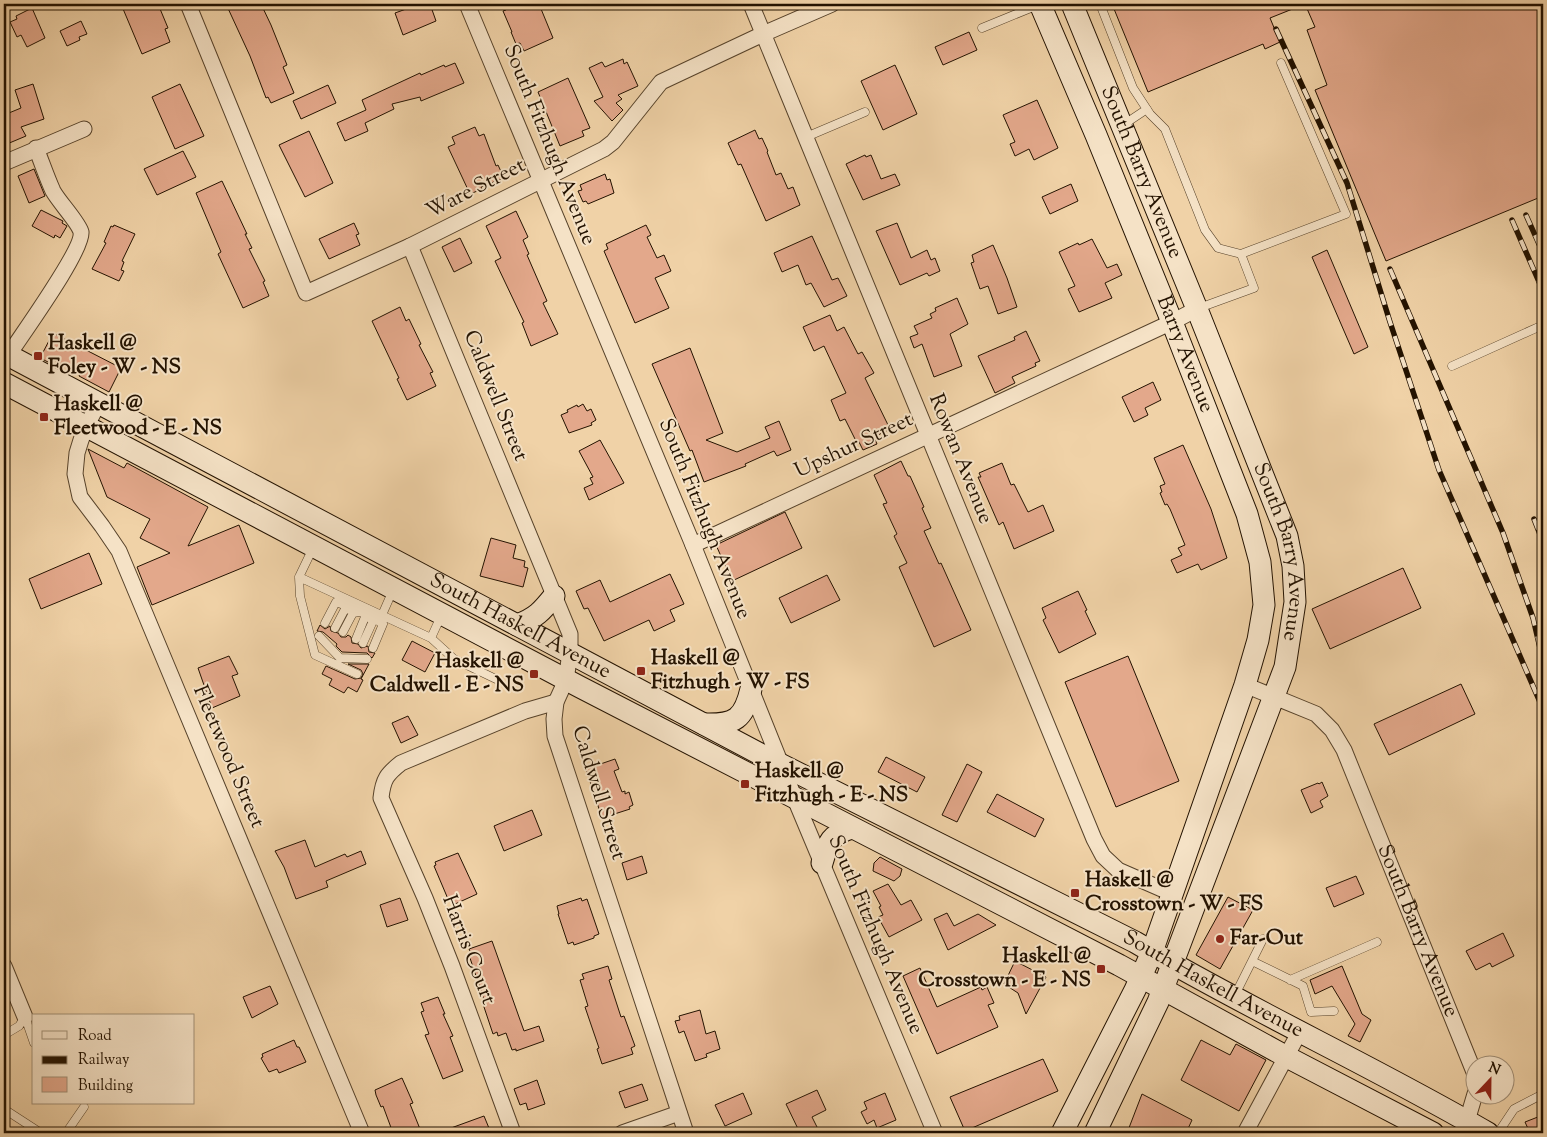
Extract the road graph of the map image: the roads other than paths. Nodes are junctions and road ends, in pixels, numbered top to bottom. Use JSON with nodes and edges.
{"nodes":[{"id":1,"x":188,"y":4,"type":"edge"},
{"id":2,"x":467,"y":4,"type":"edge"},
{"id":3,"x":751,"y":4,"type":"edge"},
{"id":4,"x":832,"y":4,"type":"edge"},
{"id":5,"x":1040,"y":4,"type":"edge"},
{"id":6,"x":1072,"y":4,"type":"edge"},
{"id":7,"x":1100,"y":4,"type":"edge"},
{"id":8,"x":982,"y":28,"type":"dead end"},
{"id":9,"x":763,"y":34,"type":"junction"},
{"id":10,"x":1281,"y":63,"type":"dead end"},
{"id":11,"x":1147,"y":109,"type":"junction"},
{"id":12,"x":865,"y":112,"type":"dead end"},
{"id":13,"x":1123,"y":125,"type":"junction"},
{"id":14,"x":84,"y":129,"type":"dead end"},
{"id":15,"x":1096,"y":135,"type":"junction"},
{"id":16,"x":806,"y":137,"type":"junction"},
{"id":17,"x":36,"y":148,"type":"junction"},
{"id":18,"x":4,"y":162,"type":"edge"},
{"id":19,"x":540,"y":181,"type":"junction"},
{"id":20,"x":410,"y":246,"type":"junction"},
{"id":21,"x":1241,"y":254,"type":"junction"},
{"id":22,"x":1197,"y":308,"type":"junction"},
{"id":23,"x":1172,"y":322,"type":"junction"},
{"id":24,"x":1543,"y":325,"type":"edge"},
{"id":25,"x":5,"y":357,"type":"edge"},
{"id":26,"x":1452,"y":366,"type":"dead end"},
{"id":27,"x":4,"y":384,"type":"edge"},
{"id":28,"x":99,"y":402,"type":"junction"},
{"id":29,"x":86,"y":427,"type":"junction"},
{"id":30,"x":927,"y":435,"type":"junction"},
{"id":31,"x":692,"y":545,"type":"junction"},
{"id":32,"x":313,"y":547,"type":"junction"},
{"id":33,"x":300,"y":576,"type":"junction"},
{"id":34,"x":393,"y":589,"type":"junction"},
{"id":35,"x":554,"y":596,"type":"junction"},
{"id":36,"x":364,"y":610,"type":"junction"},
{"id":37,"x":442,"y":615,"type":"junction"},
{"id":38,"x":382,"y":616,"type":"junction"},
{"id":39,"x":325,"y":623,"type":"dead end"},
{"id":40,"x":517,"y":625,"type":"junction"},
{"id":41,"x":335,"y":628,"type":"dead end"},
{"id":42,"x":343,"y":632,"type":"dead end"},
{"id":43,"x":319,"y":636,"type":"dead end"},
{"id":44,"x":431,"y":638,"type":"junction"},
{"id":45,"x":356,"y":639,"type":"dead end"},
{"id":46,"x":328,"y":640,"type":"dead end"},
{"id":47,"x":364,"y":643,"type":"dead end"},
{"id":48,"x":337,"y":644,"type":"dead end"},
{"id":49,"x":373,"y":648,"type":"dead end"},
{"id":50,"x":350,"y":651,"type":"dead end"},
{"id":51,"x":570,"y":653,"type":"junction"},
{"id":52,"x":358,"y":655,"type":"dead end"},
{"id":53,"x":367,"y":659,"type":"dead end"},
{"id":54,"x":338,"y":661,"type":"junction"},
{"id":55,"x":358,"y":674,"type":"dead end"},
{"id":56,"x":498,"y":680,"type":"dead end"},
{"id":57,"x":566,"y":680,"type":"junction"},
{"id":58,"x":1245,"y":685,"type":"junction"},
{"id":59,"x":751,"y":689,"type":"junction"},
{"id":60,"x":1274,"y":696,"type":"junction"},
{"id":61,"x":556,"y":702,"type":"junction"},
{"id":62,"x":704,"y":724,"type":"junction"},
{"id":63,"x":780,"y":763,"type":"junction"},
{"id":64,"x":795,"y":799,"type":"junction"},
{"id":65,"x":852,"y":828,"type":"junction"},
{"id":66,"x":822,"y":863,"type":"junction"},
{"id":67,"x":1173,"y":894,"type":"junction"},
{"id":68,"x":1263,"y":939,"type":"dead end"},
{"id":69,"x":1377,"y":942,"type":"dead end"},
{"id":70,"x":1152,"y":952,"type":"junction"},
{"id":71,"x":1252,"y":961,"type":"junction"},
{"id":72,"x":1173,"y":964,"type":"junction"},
{"id":73,"x":4,"y":966,"type":"edge"},
{"id":74,"x":1141,"y":977,"type":"junction"},
{"id":75,"x":1290,"y":980,"type":"junction"},
{"id":76,"x":1163,"y":990,"type":"junction"},
{"id":77,"x":1234,"y":997,"type":"junction"},
{"id":78,"x":1334,"y":1011,"type":"dead end"},
{"id":79,"x":24,"y":1017,"type":"junction"},
{"id":80,"x":1306,"y":1022,"type":"junction"},
{"id":81,"x":4,"y":1035,"type":"edge"},
{"id":82,"x":32,"y":1038,"type":"edge"},
{"id":83,"x":1467,"y":1054,"type":"edge"},
{"id":84,"x":1287,"y":1056,"type":"junction"},
{"id":85,"x":1543,"y":1094,"type":"edge"},
{"id":86,"x":1472,"y":1104,"type":"edge"},
{"id":87,"x":84,"y":1107,"type":"dead end"},
{"id":88,"x":4,"y":1109,"type":"edge"},
{"id":89,"x":679,"y":1113,"type":"junction"},
{"id":90,"x":1465,"y":1127,"type":"edge"},
{"id":91,"x":41,"y":1133,"type":"edge"},
{"id":92,"x":66,"y":1133,"type":"edge"},
{"id":93,"x":362,"y":1133,"type":"edge"},
{"id":94,"x":513,"y":1133,"type":"edge"},
{"id":95,"x":622,"y":1133,"type":"edge"},
{"id":96,"x":686,"y":1133,"type":"edge"},
{"id":97,"x":935,"y":1133,"type":"edge"},
{"id":98,"x":1062,"y":1133,"type":"edge"},
{"id":99,"x":1095,"y":1133,"type":"edge"},
{"id":100,"x":1245,"y":1133,"type":"edge"},
{"id":101,"x":1433,"y":1133,"type":"edge"},
{"id":102,"x":1488,"y":1133,"type":"edge"},
{"id":103,"x":1498,"y":1133,"type":"edge"}],
"edges":[{"from":1,"to":20,"type":"street","name":"Ware Street"},
{"from":2,"to":19,"type":"street","name":"South Fitzhugh Avenue"},
{"from":3,"to":9,"type":"street","name":"Rowan Avenue"},
{"from":4,"to":9,"type":"street","name":"Ware Street"},
{"from":5,"to":8,"type":"lane"},
{"from":5,"to":15,"type":"main road","name":"Barry Avenue"},
{"from":6,"to":13,"type":"main road","name":"South Barry Avenue"},
{"from":7,"to":11,"type":"lane"},
{"from":9,"to":16,"type":"street","name":"Rowan Avenue"},
{"from":9,"to":19,"type":"street","name":"Ware Street"},
{"from":10,"to":21,"type":"lane"},
{"from":11,"to":13,"type":"lane"},
{"from":11,"to":21,"type":"lane"},
{"from":12,"to":16,"type":"lane"},
{"from":13,"to":15,"type":"main road"},
{"from":13,"to":22,"type":"main road","name":"South Barry Avenue"},
{"from":14,"to":17,"type":"street"},
{"from":15,"to":23,"type":"main road","name":"Barry Avenue"},
{"from":16,"to":30,"type":"street","name":"Rowan Avenue"},
{"from":17,"to":18,"type":"street"},
{"from":17,"to":25,"type":"street"},
{"from":19,"to":20,"type":"street","name":"Ware Street"},
{"from":19,"to":31,"type":"street","name":"South Fitzhugh Avenue"},
{"from":20,"to":35,"type":"street","name":"Caldwell Street"},
{"from":21,"to":22,"type":"lane"},
{"from":22,"to":23,"type":"street","name":"Upshur Street"},
{"from":22,"to":60,"type":"main road","name":"South Barry Avenue"},
{"from":23,"to":30,"type":"street","name":"Upshur Street"},
{"from":23,"to":58,"type":"main road","name":"Barry Avenue"},
{"from":24,"to":26,"type":"lane"},
{"from":25,"to":28,"type":"main road","name":"South Haskell Avenue"},
{"from":27,"to":29,"type":"main road","name":"South Haskell Avenue"},
{"from":28,"to":29,"type":"street","name":"Fleetwood Street"},
{"from":28,"to":40,"type":"main road","name":"South Haskell Avenue"},
{"from":29,"to":32,"type":"main road","name":"South Haskell Avenue"},
{"from":29,"to":93,"type":"street","name":"Fleetwood Street"},
{"from":30,"to":31,"type":"street","name":"Upshur Street"},
{"from":30,"to":67,"type":"street","name":"Rowan Avenue"},
{"from":31,"to":59,"type":"street","name":"South Fitzhugh Avenue"},
{"from":32,"to":33,"type":"lane"},
{"from":32,"to":34,"type":"main road","name":"South Haskell Avenue"},
{"from":33,"to":36,"type":"lane"},
{"from":33,"to":54,"type":"lane"},
{"from":34,"to":37,"type":"main road","name":"South Haskell Avenue"},
{"from":34,"to":38,"type":"lane"},
{"from":35,"to":40,"type":"main road"},
{"from":35,"to":51,"type":"street","name":"Caldwell Street"},
{"from":36,"to":38,"type":"lane"},
{"from":36,"to":39,"type":"lane"},
{"from":36,"to":41,"type":"lane"},
{"from":36,"to":42,"type":"lane"},
{"from":36,"to":45,"type":"lane"},
{"from":36,"to":47,"type":"lane"},
{"from":36,"to":49,"type":"lane"},
{"from":37,"to":44,"type":"lane"},
{"from":37,"to":57,"type":"main road","name":"South Haskell Avenue"},
{"from":38,"to":44,"type":"lane"},
{"from":40,"to":51,"type":"main road","name":"South Haskell Avenue"},
{"from":43,"to":54,"type":"lane"},
{"from":44,"to":56,"type":"lane"},
{"from":46,"to":54,"type":"lane"},
{"from":48,"to":54,"type":"lane"},
{"from":50,"to":54,"type":"lane"},
{"from":51,"to":57,"type":"street","name":"Caldwell Street"},
{"from":51,"to":62,"type":"main road","name":"South Haskell Avenue"},
{"from":52,"to":54,"type":"lane"},
{"from":53,"to":54,"type":"lane"},
{"from":54,"to":55,"type":"lane"},
{"from":57,"to":61,"type":"street","name":"Caldwell Street"},
{"from":57,"to":64,"type":"main road","name":"South Haskell Avenue"},
{"from":58,"to":60,"type":"street"},
{"from":58,"to":67,"type":"main road","name":"Barry Avenue"},
{"from":59,"to":62,"type":"main road"},
{"from":59,"to":63,"type":"street","name":"South Fitzhugh Avenue"},
{"from":60,"to":72,"type":"main road"},
{"from":60,"to":83,"type":"street","name":"South Barry Avenue"},
{"from":61,"to":89,"type":"street","name":"Caldwell Street"},
{"from":61,"to":94,"type":"street","name":"Harris Court"},
{"from":62,"to":63,"type":"main road","name":"South Haskell Avenue"},
{"from":63,"to":64,"type":"street","name":"South Fitzhugh Avenue"},
{"from":63,"to":70,"type":"main road","name":"South Haskell Avenue"},
{"from":64,"to":65,"type":"main road","name":"South Haskell Avenue"},
{"from":64,"to":66,"type":"street","name":"South Fitzhugh Avenue"},
{"from":65,"to":66,"type":"main road"},
{"from":65,"to":74,"type":"main road","name":"South Haskell Avenue"},
{"from":66,"to":97,"type":"street","name":"South Fitzhugh Avenue"},
{"from":67,"to":70,"type":"main road","name":"Barry Avenue"},
{"from":68,"to":71,"type":"lane"},
{"from":69,"to":75,"type":"lane"},
{"from":70,"to":72,"type":"main road","name":"South Haskell Avenue"},
{"from":70,"to":74,"type":"main road","name":"Barry Avenue"},
{"from":71,"to":75,"type":"lane"},
{"from":71,"to":77,"type":"lane"},
{"from":72,"to":76,"type":"main road"},
{"from":72,"to":77,"type":"main road","name":"South Haskell Avenue"},
{"from":73,"to":79,"type":"street"},
{"from":74,"to":76,"type":"main road","name":"South Haskell Avenue"},
{"from":74,"to":98,"type":"main road","name":"Barry Avenue"},
{"from":75,"to":80,"type":"lane"},
{"from":76,"to":84,"type":"main road","name":"South Haskell Avenue"},
{"from":76,"to":99,"type":"main road"},
{"from":77,"to":80,"type":"main road","name":"South Haskell Avenue"},
{"from":78,"to":80,"type":"lane"},
{"from":79,"to":81,"type":"lane"},
{"from":79,"to":82,"type":"lane"},
{"from":80,"to":84,"type":"street"},
{"from":80,"to":90,"type":"main road","name":"South Haskell Avenue"},
{"from":84,"to":100,"type":"street"},
{"from":84,"to":101,"type":"main road","name":"South Haskell Avenue"},
{"from":85,"to":103,"type":"lane"},
{"from":86,"to":90,"type":"street"},
{"from":87,"to":92,"type":"lane"},
{"from":88,"to":91,"type":"lane"},
{"from":89,"to":95,"type":"street"},
{"from":89,"to":96,"type":"street","name":"Caldwell Street"},
{"from":90,"to":102,"type":"main road","name":"South Haskell Avenue"}]}
